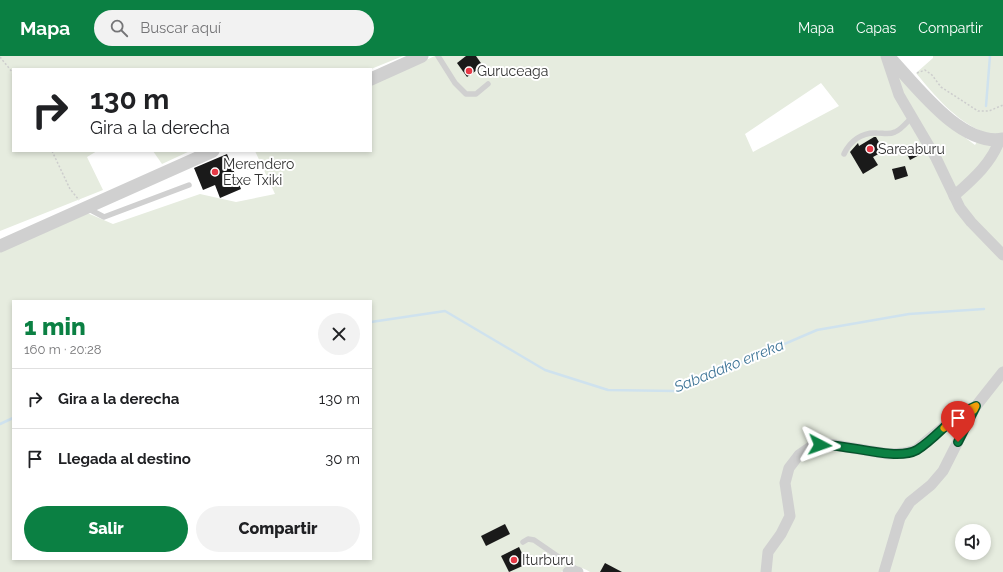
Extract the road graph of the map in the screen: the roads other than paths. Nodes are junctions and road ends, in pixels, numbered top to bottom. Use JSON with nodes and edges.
{"nodes":[{"id":1,"x":422,"y":56,"type":"edge"},
{"id":2,"x":438,"y":56,"type":"edge"},
{"id":3,"x":887,"y":56,"type":"edge"},
{"id":4,"x":372,"y":79,"type":"edge"},
{"id":5,"x":488,"y":84,"type":"dead end"},
{"id":6,"x":912,"y":117,"type":"junction"},
{"id":7,"x":1001,"y":139,"type":"edge"},
{"id":8,"x":211,"y":152,"type":"edge"},
{"id":9,"x":844,"y":154,"type":"dead end"},
{"id":10,"x":189,"y":185,"type":"dead end"},
{"id":11,"x":954,"y":196,"type":"junction"},
{"id":12,"x":86,"y":208,"type":"junction"},
{"id":13,"x":0,"y":246,"type":"edge"},
{"id":14,"x":1003,"y":254,"type":"edge"},
{"id":15,"x":1003,"y":372,"type":"edge"},
{"id":16,"x":976,"y":406,"type":"junction"},
{"id":17,"x":524,"y":542,"type":"dead end"},
{"id":18,"x":568,"y":572,"type":"edge"},
{"id":19,"x":579,"y":572,"type":"edge"},
{"id":20,"x":766,"y":572,"type":"edge"},
{"id":21,"x":884,"y":572,"type":"edge"}],
"edges":[{"from":1,"to":4,"type":"street"},
{"from":2,"to":5,"type":"lane"},
{"from":3,"to":6,"type":"street"},
{"from":3,"to":7,"type":"street"},
{"from":6,"to":9,"type":"lane"},
{"from":6,"to":11,"type":"street"},
{"from":7,"to":11,"type":"street"},
{"from":8,"to":12,"type":"street"},
{"from":10,"to":12,"type":"lane"},
{"from":11,"to":14,"type":"street"},
{"from":12,"to":13,"type":"street"},
{"from":15,"to":16,"type":"street"},
{"from":16,"to":20,"type":"street"},
{"from":16,"to":21,"type":"street"},
{"from":17,"to":19,"type":"lane"},
{"from":18,"to":19,"type":"street"}]}
